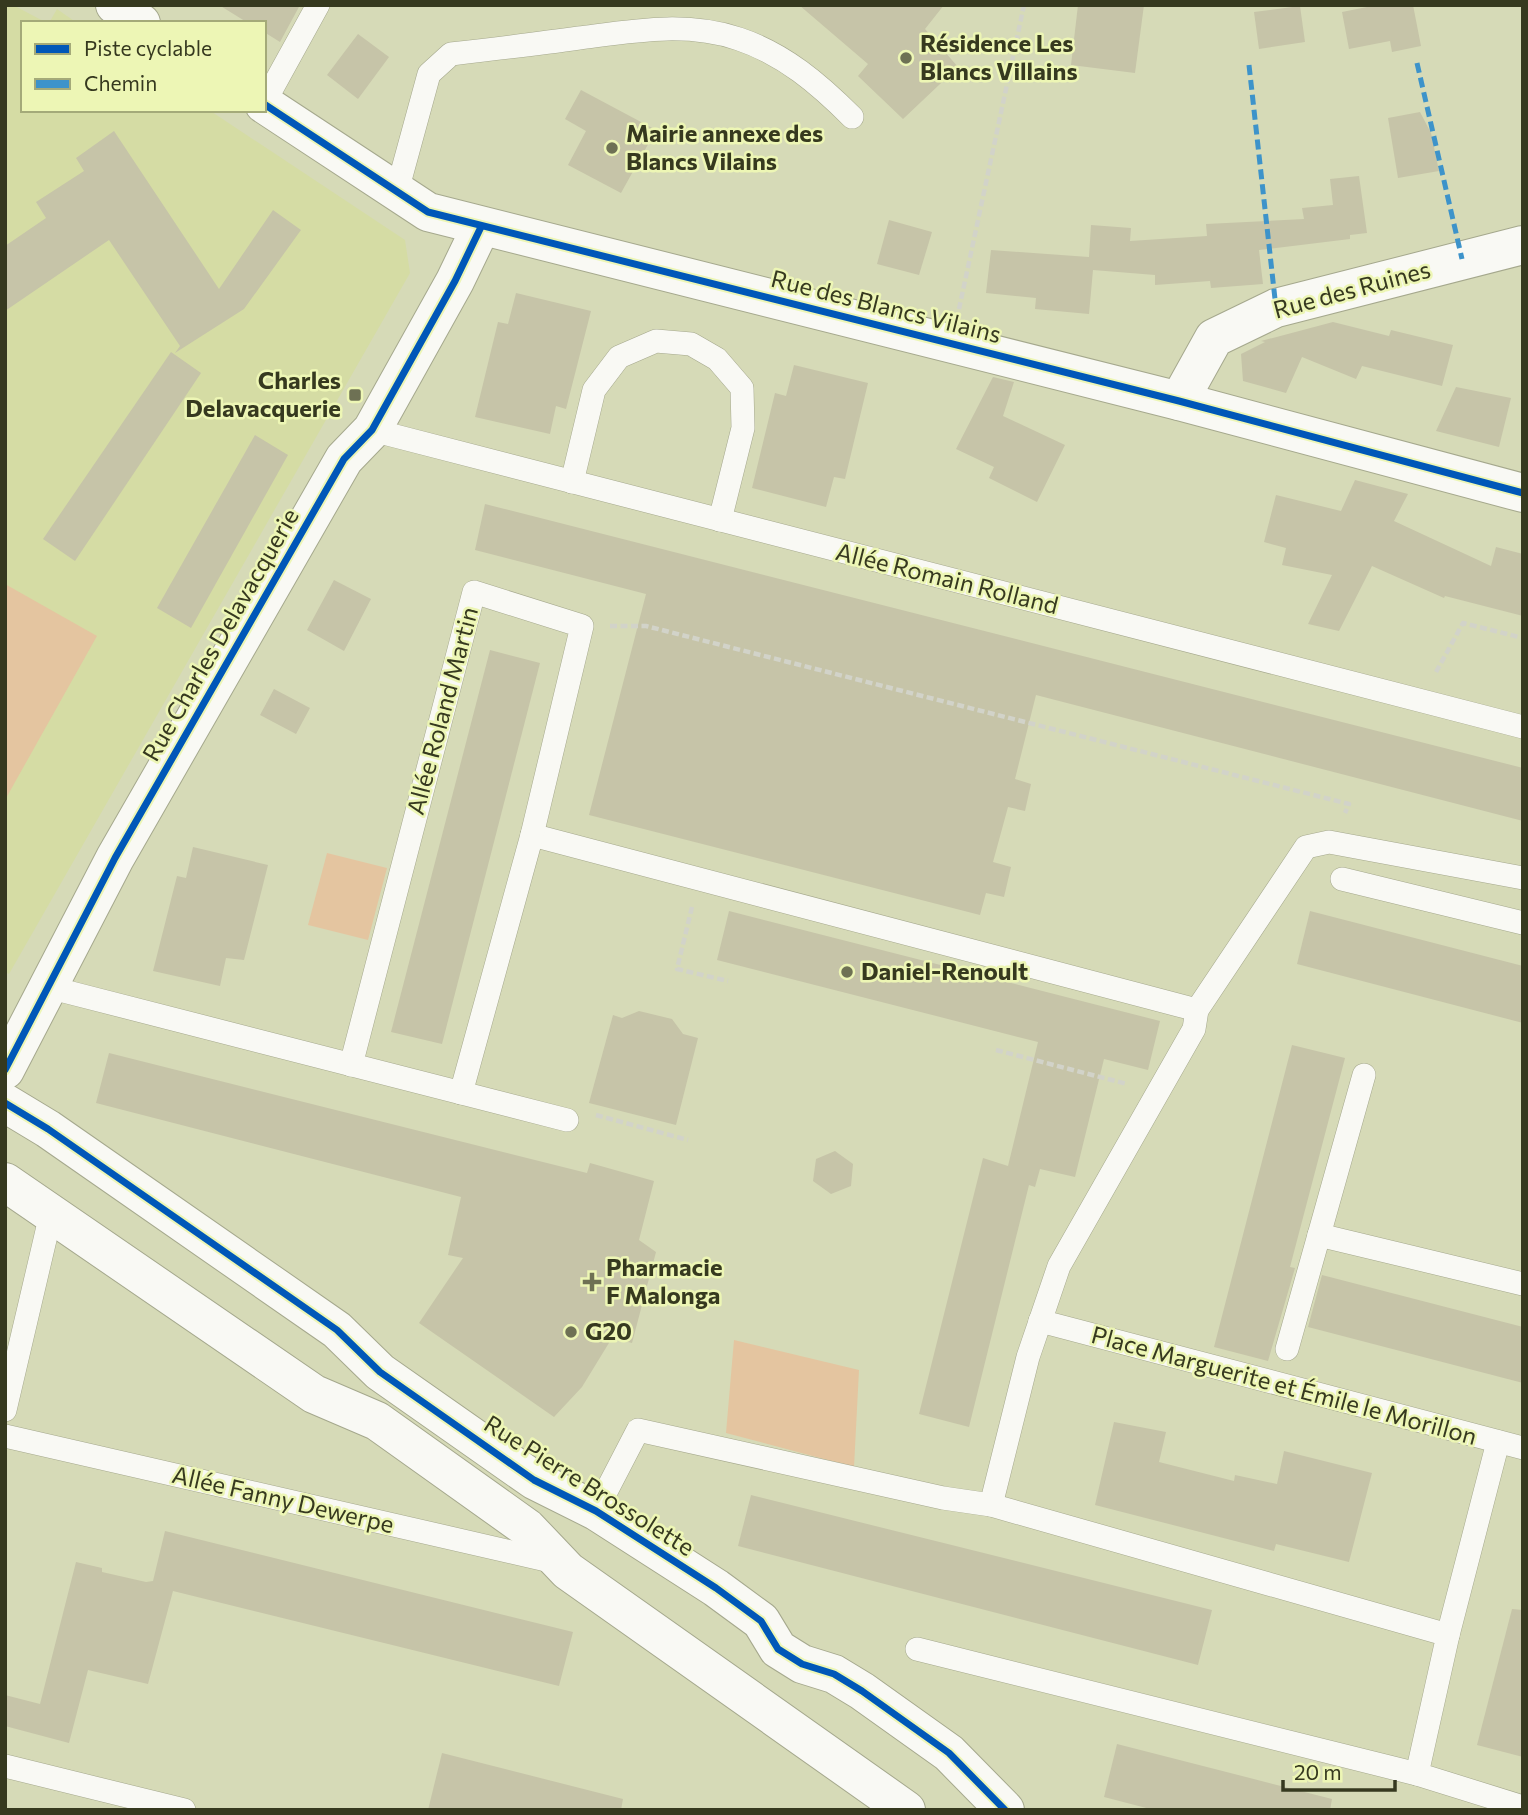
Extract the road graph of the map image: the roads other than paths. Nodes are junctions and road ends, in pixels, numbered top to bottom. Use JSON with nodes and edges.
{"nodes":[{"id":1,"x":115,"y":5,"type":"edge"},
{"id":2,"x":318,"y":5,"type":"edge"},
{"id":3,"x":138,"y":21,"type":"edge"},
{"id":4,"x":266,"y":99,"type":"edge"},
{"id":5,"x":266,"y":104,"type":"edge"},
{"id":6,"x":852,"y":117,"type":"dead end"},
{"id":7,"x":397,"y":191,"type":"junction"},
{"id":8,"x":481,"y":227,"type":"junction"},
{"id":9,"x":1523,"y":245,"type":"edge"},
{"id":10,"x":1179,"y":401,"type":"junction"},
{"id":11,"x":372,"y":430,"type":"junction"},
{"id":12,"x":572,"y":482,"type":"junction"},
{"id":13,"x":1523,"y":494,"type":"edge"},
{"id":14,"x":720,"y":520,"type":"junction"},
{"id":15,"x":1523,"y":727,"type":"edge"},
{"id":16,"x":532,"y":835,"type":"junction"},
{"id":17,"x":1523,"y":878,"type":"edge"},
{"id":18,"x":1342,"y":879,"type":"dead end"},
{"id":19,"x":1523,"y":923,"type":"edge"},
{"id":20,"x":48,"y":987,"type":"junction"},
{"id":21,"x":1197,"y":1010,"type":"junction"},
{"id":22,"x":351,"y":1065,"type":"junction"},
{"id":23,"x":5,"y":1070,"type":"edge"},
{"id":24,"x":1364,"y":1075,"type":"dead end"},
{"id":25,"x":461,"y":1093,"type":"junction"},
{"id":26,"x":5,"y":1103,"type":"edge"},
{"id":27,"x":567,"y":1120,"type":"road end"},
{"id":28,"x":5,"y":1182,"type":"edge"},
{"id":29,"x":51,"y":1214,"type":"junction"},
{"id":30,"x":1319,"y":1235,"type":"junction"},
{"id":31,"x":1523,"y":1284,"type":"edge"},
{"id":32,"x":1040,"y":1321,"type":"junction"},
{"id":33,"x":1287,"y":1349,"type":"dead end"},
{"id":34,"x":5,"y":1410,"type":"edge"},
{"id":35,"x":5,"y":1436,"type":"edge"},
{"id":36,"x":1498,"y":1442,"type":"junction"},
{"id":37,"x":1523,"y":1448,"type":"edge"},
{"id":38,"x":990,"y":1505,"type":"junction"},
{"id":39,"x":596,"y":1511,"type":"junction"},
{"id":40,"x":561,"y":1563,"type":"junction"},
{"id":41,"x":1448,"y":1635,"type":"junction"},
{"id":42,"x":778,"y":1649,"type":"junction"},
{"id":43,"x":917,"y":1649,"type":"dead end"},
{"id":44,"x":730,"y":1685,"type":"junction"},
{"id":45,"x":5,"y":1766,"type":"edge"},
{"id":46,"x":1417,"y":1774,"type":"junction"},
{"id":47,"x":1523,"y":1807,"type":"edge"},
{"id":48,"x":184,"y":1810,"type":"edge"},
{"id":49,"x":906,"y":1810,"type":"edge"},
{"id":50,"x":1005,"y":1810,"type":"edge"}],
"edges":[{"from":1,"to":3,"type":"street"},
{"from":2,"to":4,"type":"lane"},
{"from":5,"to":7,"type":"street","name":"Rue des Blancs Vilains"},
{"from":6,"to":7,"type":"lane"},
{"from":7,"to":8,"type":"street","name":"Rue des Blancs Vilains"},
{"from":8,"to":10,"type":"street","name":"Rue des Blancs Vilains"},
{"from":8,"to":11,"type":"street","name":"Rue Charles Delavacquerie"},
{"from":9,"to":10,"type":"street","name":"Rue des Ruines"},
{"from":10,"to":13,"type":"street","name":"Rue des Blancs Vilains"},
{"from":11,"to":12,"type":"lane","name":"Allée Romain Rolland"},
{"from":11,"to":20,"type":"street","name":"Rue Charles Delavacquerie"},
{"from":12,"to":14,"type":"lane","name":"Allée Romain Rolland"},
{"from":12,"to":14,"type":"lane"},
{"from":14,"to":15,"type":"lane","name":"Allée Romain Rolland"},
{"from":16,"to":21,"type":"lane"},
{"from":16,"to":22,"type":"lane","name":"Allée Roland Martin"},
{"from":16,"to":25,"type":"lane"},
{"from":17,"to":21,"type":"lane"},
{"from":18,"to":19,"type":"lane"},
{"from":20,"to":22,"type":"lane"},
{"from":20,"to":23,"type":"street","name":"Rue Charles Delavacquerie"},
{"from":21,"to":32,"type":"lane"},
{"from":22,"to":25,"type":"lane"},
{"from":24,"to":30,"type":"lane"},
{"from":25,"to":27,"type":"lane"},
{"from":26,"to":39,"type":"street","name":"Rue Pierre Brossolette"},
{"from":28,"to":29,"type":"street"},
{"from":29,"to":34,"type":"lane"},
{"from":29,"to":40,"type":"street"},
{"from":30,"to":31,"type":"lane"},
{"from":30,"to":33,"type":"lane"},
{"from":32,"to":36,"type":"lane","name":"Place Marguerite et Émile le Morillon"},
{"from":32,"to":38,"type":"lane"},
{"from":35,"to":40,"type":"lane","name":"Allée Fanny Dewerpe"},
{"from":36,"to":37,"type":"lane"},
{"from":36,"to":41,"type":"lane","name":"Place Marguerite et Émile le Morillon"},
{"from":38,"to":39,"type":"lane"},
{"from":38,"to":41,"type":"lane"},
{"from":39,"to":42,"type":"street","name":"Rue Pierre Brossolette"},
{"from":40,"to":44,"type":"street"},
{"from":41,"to":46,"type":"lane","name":"Place Marguerite et Émile le Morillon"},
{"from":42,"to":44,"type":"street"},
{"from":42,"to":50,"type":"street"},
{"from":43,"to":46,"type":"lane"},
{"from":44,"to":49,"type":"street"},
{"from":45,"to":48,"type":"lane"},
{"from":46,"to":47,"type":"lane"}]}
